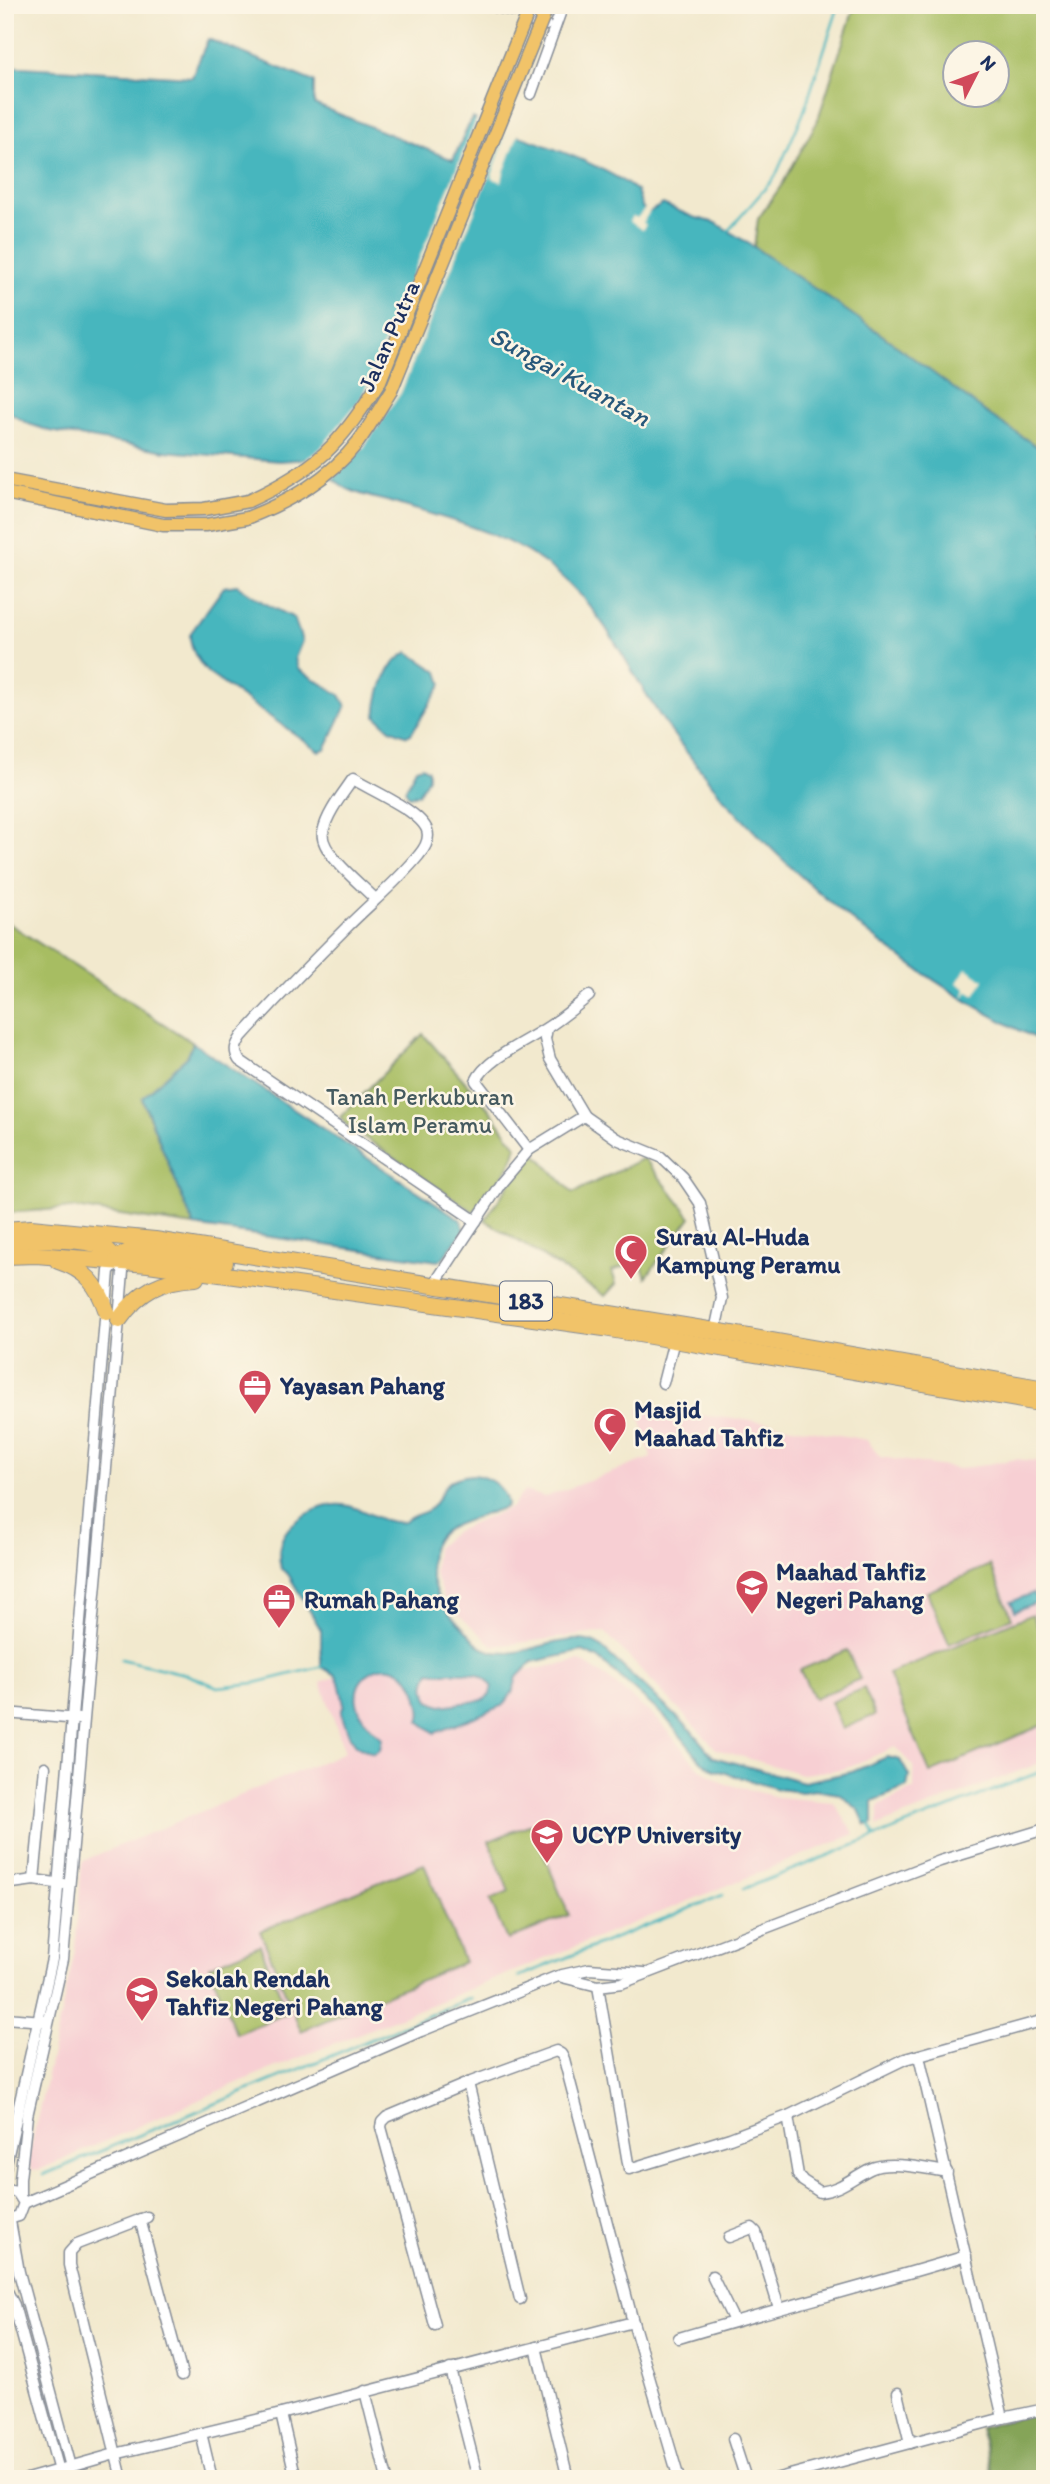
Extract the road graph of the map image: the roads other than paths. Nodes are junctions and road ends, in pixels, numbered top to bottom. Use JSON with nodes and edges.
{"nodes":[{"id":1,"x":486,"y":5,"type":"edge"},
{"id":2,"x":548,"y":5,"type":"edge"},
{"id":3,"x":563,"y":5,"type":"edge"},
{"id":4,"x":525,"y":6,"type":"edge"},
{"id":5,"x":557,"y":19,"type":"junction"},
{"id":6,"x":544,"y":25,"type":"junction"},
{"id":7,"x":547,"y":52,"type":"junction"},
{"id":8,"x":531,"y":94,"type":"dead end"},
{"id":9,"x":5,"y":480,"type":"edge"},
{"id":10,"x":5,"y":493,"type":"edge"},
{"id":11,"x":375,"y":899,"type":"junction"},
{"id":12,"x":589,"y":996,"type":"dead end"},
{"id":13,"x":547,"y":1028,"type":"junction"},
{"id":14,"x":584,"y":1116,"type":"junction"},
{"id":15,"x":528,"y":1150,"type":"junction"},
{"id":16,"x":476,"y":1221,"type":"junction"},
{"id":17,"x":5,"y":1230,"type":"edge"},
{"id":18,"x":5,"y":1241,"type":"edge"},
{"id":19,"x":36,"y":1255,"type":"junction"},
{"id":20,"x":5,"y":1256,"type":"edge"},
{"id":21,"x":278,"y":1260,"type":"junction"},
{"id":22,"x":117,"y":1261,"type":"junction"},
{"id":23,"x":230,"y":1276,"type":"junction"},
{"id":24,"x":433,"y":1286,"type":"junction"},
{"id":25,"x":113,"y":1316,"type":"junction"},
{"id":26,"x":715,"y":1331,"type":"junction"},
{"id":27,"x":674,"y":1340,"type":"junction"},
{"id":28,"x":663,"y":1384,"type":"dead end"},
{"id":29,"x":1045,"y":1389,"type":"edge"},
{"id":30,"x":1045,"y":1404,"type":"edge"},
{"id":31,"x":5,"y":1713,"type":"edge"},
{"id":32,"x":78,"y":1719,"type":"junction"},
{"id":33,"x":45,"y":1767,"type":"dead end"},
{"id":34,"x":1045,"y":1829,"type":"edge"},
{"id":35,"x":34,"y":1880,"type":"junction"},
{"id":36,"x":5,"y":1884,"type":"edge"},
{"id":37,"x":64,"y":1884,"type":"junction"},
{"id":38,"x":644,"y":1973,"type":"junction"},
{"id":39,"x":558,"y":1976,"type":"junction"},
{"id":40,"x":598,"y":1986,"type":"junction"},
{"id":41,"x":5,"y":2018,"type":"edge"},
{"id":42,"x":37,"y":2020,"type":"junction"},
{"id":43,"x":1045,"y":2020,"type":"edge"},
{"id":44,"x":50,"y":2022,"type":"junction"},
{"id":45,"x":919,"y":2056,"type":"junction"},
{"id":46,"x":468,"y":2083,"type":"junction"},
{"id":47,"x":11,"y":2116,"type":"edge"},
{"id":48,"x":788,"y":2116,"type":"junction"},
{"id":49,"x":5,"y":2168,"type":"edge"},
{"id":50,"x":947,"y":2172,"type":"junction"},
{"id":51,"x":5,"y":2190,"type":"edge"},
{"id":52,"x":22,"y":2199,"type":"junction"},
{"id":53,"x":8,"y":2220,"type":"edge"},
{"id":54,"x":729,"y":2237,"type":"dead end"},
{"id":55,"x":966,"y":2256,"type":"junction"},
{"id":56,"x":712,"y":2276,"type":"dead end"},
{"id":57,"x":5,"y":2287,"type":"edge"},
{"id":58,"x":520,"y":2298,"type":"dead end"},
{"id":59,"x":779,"y":2308,"type":"junction"},
{"id":60,"x":734,"y":2321,"type":"junction"},
{"id":61,"x":633,"y":2322,"type":"junction"},
{"id":62,"x":435,"y":2325,"type":"dead end"},
{"id":63,"x":679,"y":2338,"type":"dead end"},
{"id":64,"x":536,"y":2347,"type":"junction"},
{"id":65,"x":450,"y":2369,"type":"junction"},
{"id":66,"x":182,"y":2375,"type":"dead end"},
{"id":67,"x":365,"y":2390,"type":"junction"},
{"id":68,"x":898,"y":2393,"type":"dead end"},
{"id":69,"x":1045,"y":2409,"type":"edge"},
{"id":70,"x":281,"y":2414,"type":"junction"},
{"id":71,"x":1003,"y":2418,"type":"junction"},
{"id":72,"x":201,"y":2432,"type":"junction"},
{"id":73,"x":733,"y":2439,"type":"dead end"},
{"id":74,"x":910,"y":2443,"type":"junction"},
{"id":75,"x":115,"y":2454,"type":"junction"},
{"id":76,"x":71,"y":2467,"type":"junction"},
{"id":77,"x":59,"y":2471,"type":"junction"},
{"id":78,"x":27,"y":2479,"type":"edge"},
{"id":79,"x":122,"y":2479,"type":"edge"},
{"id":80,"x":212,"y":2479,"type":"edge"},
{"id":81,"x":296,"y":2479,"type":"edge"},
{"id":82,"x":387,"y":2479,"type":"edge"},
{"id":83,"x":478,"y":2479,"type":"edge"},
{"id":84,"x":568,"y":2479,"type":"edge"},
{"id":85,"x":679,"y":2479,"type":"edge"},
{"id":86,"x":746,"y":2479,"type":"edge"},
{"id":87,"x":775,"y":2479,"type":"edge"}],
"edges":[{"from":1,"to":4,"type":"street"},
{"from":2,"to":10,"type":"main road","name":"Jalan Putra","bridge":true},
{"from":3,"to":5,"type":"street"},
{"from":4,"to":6,"type":"street"},
{"from":4,"to":9,"type":"main road","name":"Jalan Putra","bridge":true},
{"from":5,"to":6,"type":"street"},
{"from":5,"to":7,"type":"street"},
{"from":6,"to":7,"type":"street"},
{"from":7,"to":8,"type":"street"},
{"from":11,"to":11,"type":"street"},
{"from":11,"to":16,"type":"street"},
{"from":12,"to":13,"type":"street"},
{"from":13,"to":14,"type":"street"},
{"from":13,"to":15,"type":"street"},
{"from":14,"to":15,"type":"street"},
{"from":14,"to":26,"type":"street"},
{"from":15,"to":16,"type":"street"},
{"from":16,"to":24,"type":"street"},
{"from":17,"to":21,"type":"highway","number":"183"},
{"from":18,"to":22,"type":"highway"},
{"from":19,"to":20,"type":"highway","number":"183"},
{"from":19,"to":22,"type":"highway","number":"183"},
{"from":19,"to":25,"type":"highway"},
{"from":21,"to":22,"type":"highway"},
{"from":21,"to":24,"type":"highway","number":"183"},
{"from":22,"to":23,"type":"highway","number":"183"},
{"from":22,"to":25,"type":"street"},
{"from":23,"to":25,"type":"highway"},
{"from":23,"to":27,"type":"highway","number":"183"},
{"from":24,"to":26,"type":"highway","number":"183"},
{"from":25,"to":32,"type":"street"},
{"from":26,"to":29,"type":"highway","number":"183"},
{"from":27,"to":28,"type":"street"},
{"from":27,"to":30,"type":"highway","number":"183"},
{"from":31,"to":32,"type":"street"},
{"from":32,"to":37,"type":"street"},
{"from":33,"to":35,"type":"street"},
{"from":34,"to":38,"type":"street"},
{"from":35,"to":36,"type":"street"},
{"from":35,"to":37,"type":"street"},
{"from":37,"to":42,"type":"street"},
{"from":37,"to":44,"type":"street"},
{"from":38,"to":39,"type":"street"},
{"from":38,"to":40,"type":"street"},
{"from":39,"to":40,"type":"street"},
{"from":39,"to":52,"type":"street"},
{"from":40,"to":48,"type":"street"},
{"from":41,"to":42,"type":"street"},
{"from":42,"to":44,"type":"street"},
{"from":42,"to":47,"type":"street"},
{"from":43,"to":45,"type":"street"},
{"from":44,"to":52,"type":"street"},
{"from":45,"to":48,"type":"street"},
{"from":45,"to":50,"type":"street"},
{"from":46,"to":58,"type":"street"},
{"from":46,"to":61,"type":"street"},
{"from":46,"to":62,"type":"street"},
{"from":47,"to":49,"type":"street"},
{"from":48,"to":50,"type":"street"},
{"from":50,"to":55,"type":"street"},
{"from":51,"to":52,"type":"street"},
{"from":52,"to":53,"type":"street"},
{"from":53,"to":76,"type":"street"},
{"from":54,"to":59,"type":"street"},
{"from":55,"to":59,"type":"street"},
{"from":55,"to":71,"type":"street"},
{"from":56,"to":60,"type":"street"},
{"from":57,"to":77,"type":"street"},
{"from":59,"to":60,"type":"street"},
{"from":60,"to":63,"type":"street"},
{"from":61,"to":64,"type":"street"},
{"from":61,"to":85,"type":"street"},
{"from":64,"to":65,"type":"street"},
{"from":64,"to":84,"type":"street"},
{"from":65,"to":67,"type":"street"},
{"from":65,"to":83,"type":"street"},
{"from":66,"to":75,"type":"street"},
{"from":67,"to":70,"type":"street"},
{"from":67,"to":82,"type":"street"},
{"from":68,"to":74,"type":"street"},
{"from":69,"to":71,"type":"street"},
{"from":70,"to":72,"type":"street"},
{"from":70,"to":81,"type":"street"},
{"from":71,"to":74,"type":"street"},
{"from":72,"to":75,"type":"street"},
{"from":72,"to":80,"type":"street"},
{"from":73,"to":86,"type":"street"},
{"from":74,"to":87,"type":"street"},
{"from":75,"to":76,"type":"street"},
{"from":75,"to":79,"type":"street"},
{"from":76,"to":77,"type":"street"},
{"from":77,"to":78,"type":"street"}]}
